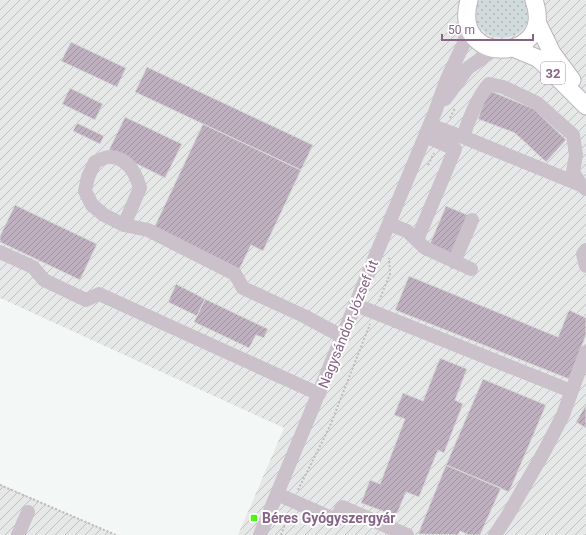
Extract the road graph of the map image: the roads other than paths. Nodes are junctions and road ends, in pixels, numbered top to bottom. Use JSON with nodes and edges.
{"nodes":[{"id":1,"x":469,"y":0,"type":"edge"},
{"id":2,"x":534,"y":0,"type":"edge"},
{"id":3,"x":537,"y":22,"type":"junction"},
{"id":4,"x":468,"y":27,"type":"junction"},
{"id":5,"x":513,"y":48,"type":"junction"},
{"id":6,"x":495,"y":49,"type":"junction"},
{"id":7,"x":586,"y":102,"type":"edge"},
{"id":8,"x":586,"y":106,"type":"edge"},
{"id":9,"x":430,"y":124,"type":"junction"},
{"id":10,"x":442,"y":136,"type":"junction"},
{"id":11,"x":463,"y":137,"type":"junction"},
{"id":12,"x":584,"y":187,"type":"edge"},
{"id":13,"x":472,"y":220,"type":"dead end"},
{"id":14,"x":389,"y":224,"type":"junction"},
{"id":15,"x":124,"y":225,"type":"junction"},
{"id":16,"x":416,"y":240,"type":"junction"},
{"id":17,"x":586,"y":250,"type":"edge"},
{"id":18,"x":0,"y":252,"type":"edge"},
{"id":19,"x":454,"y":262,"type":"junction"},
{"id":20,"x":586,"y":266,"type":"edge"},
{"id":21,"x":471,"y":269,"type":"dead end"},
{"id":22,"x":356,"y":305,"type":"junction"},
{"id":23,"x":343,"y":338,"type":"junction"},
{"id":24,"x":586,"y":352,"type":"edge"},
{"id":25,"x":571,"y":391,"type":"junction"},
{"id":26,"x":319,"y":394,"type":"junction"},
{"id":27,"x":277,"y":494,"type":"junction"},
{"id":28,"x":28,"y":512,"type":"dead end"},
{"id":29,"x":18,"y":535,"type":"edge"},
{"id":30,"x":260,"y":535,"type":"edge"},
{"id":31,"x":407,"y":535,"type":"edge"},
{"id":32,"x":495,"y":535,"type":"edge"}],
"edges":[{"from":1,"to":4,"type":"main road"},
{"from":2,"to":3,"type":"main road","number":"32"},
{"from":3,"to":5,"type":"main road"},
{"from":3,"to":7,"type":"main road","number":"32"},
{"from":4,"to":6,"type":"main road"},
{"from":4,"to":9,"type":"street","name":"Nagysándor József út"},
{"from":5,"to":6,"type":"main road","number":"32"},
{"from":5,"to":8,"type":"main road","number":"32"},
{"from":6,"to":9,"type":"street","name":"Nagysándor József út"},
{"from":9,"to":10,"type":"street"},
{"from":9,"to":14,"type":"street","name":"Nagysándor József út"},
{"from":10,"to":11,"type":"street"},
{"from":10,"to":16,"type":"street"},
{"from":11,"to":12,"type":"street"},
{"from":11,"to":12,"type":"street"},
{"from":13,"to":19,"type":"street"},
{"from":14,"to":16,"type":"street"},
{"from":14,"to":22,"type":"street","name":"Nagysándor József út"},
{"from":15,"to":15,"type":"street"},
{"from":15,"to":23,"type":"street"},
{"from":16,"to":19,"type":"street"},
{"from":17,"to":20,"type":"street"},
{"from":18,"to":26,"type":"street"},
{"from":19,"to":21,"type":"street"},
{"from":22,"to":23,"type":"street","name":"Nagysándor József út"},
{"from":22,"to":25,"type":"street"},
{"from":23,"to":26,"type":"street","name":"Nagysándor József út"},
{"from":24,"to":25,"type":"street"},
{"from":25,"to":32,"type":"street"},
{"from":26,"to":27,"type":"street","name":"Nagysándor József út"},
{"from":27,"to":30,"type":"street","name":"Nagysándor József út"},
{"from":27,"to":31,"type":"street"},
{"from":28,"to":29,"type":"street"}]}
